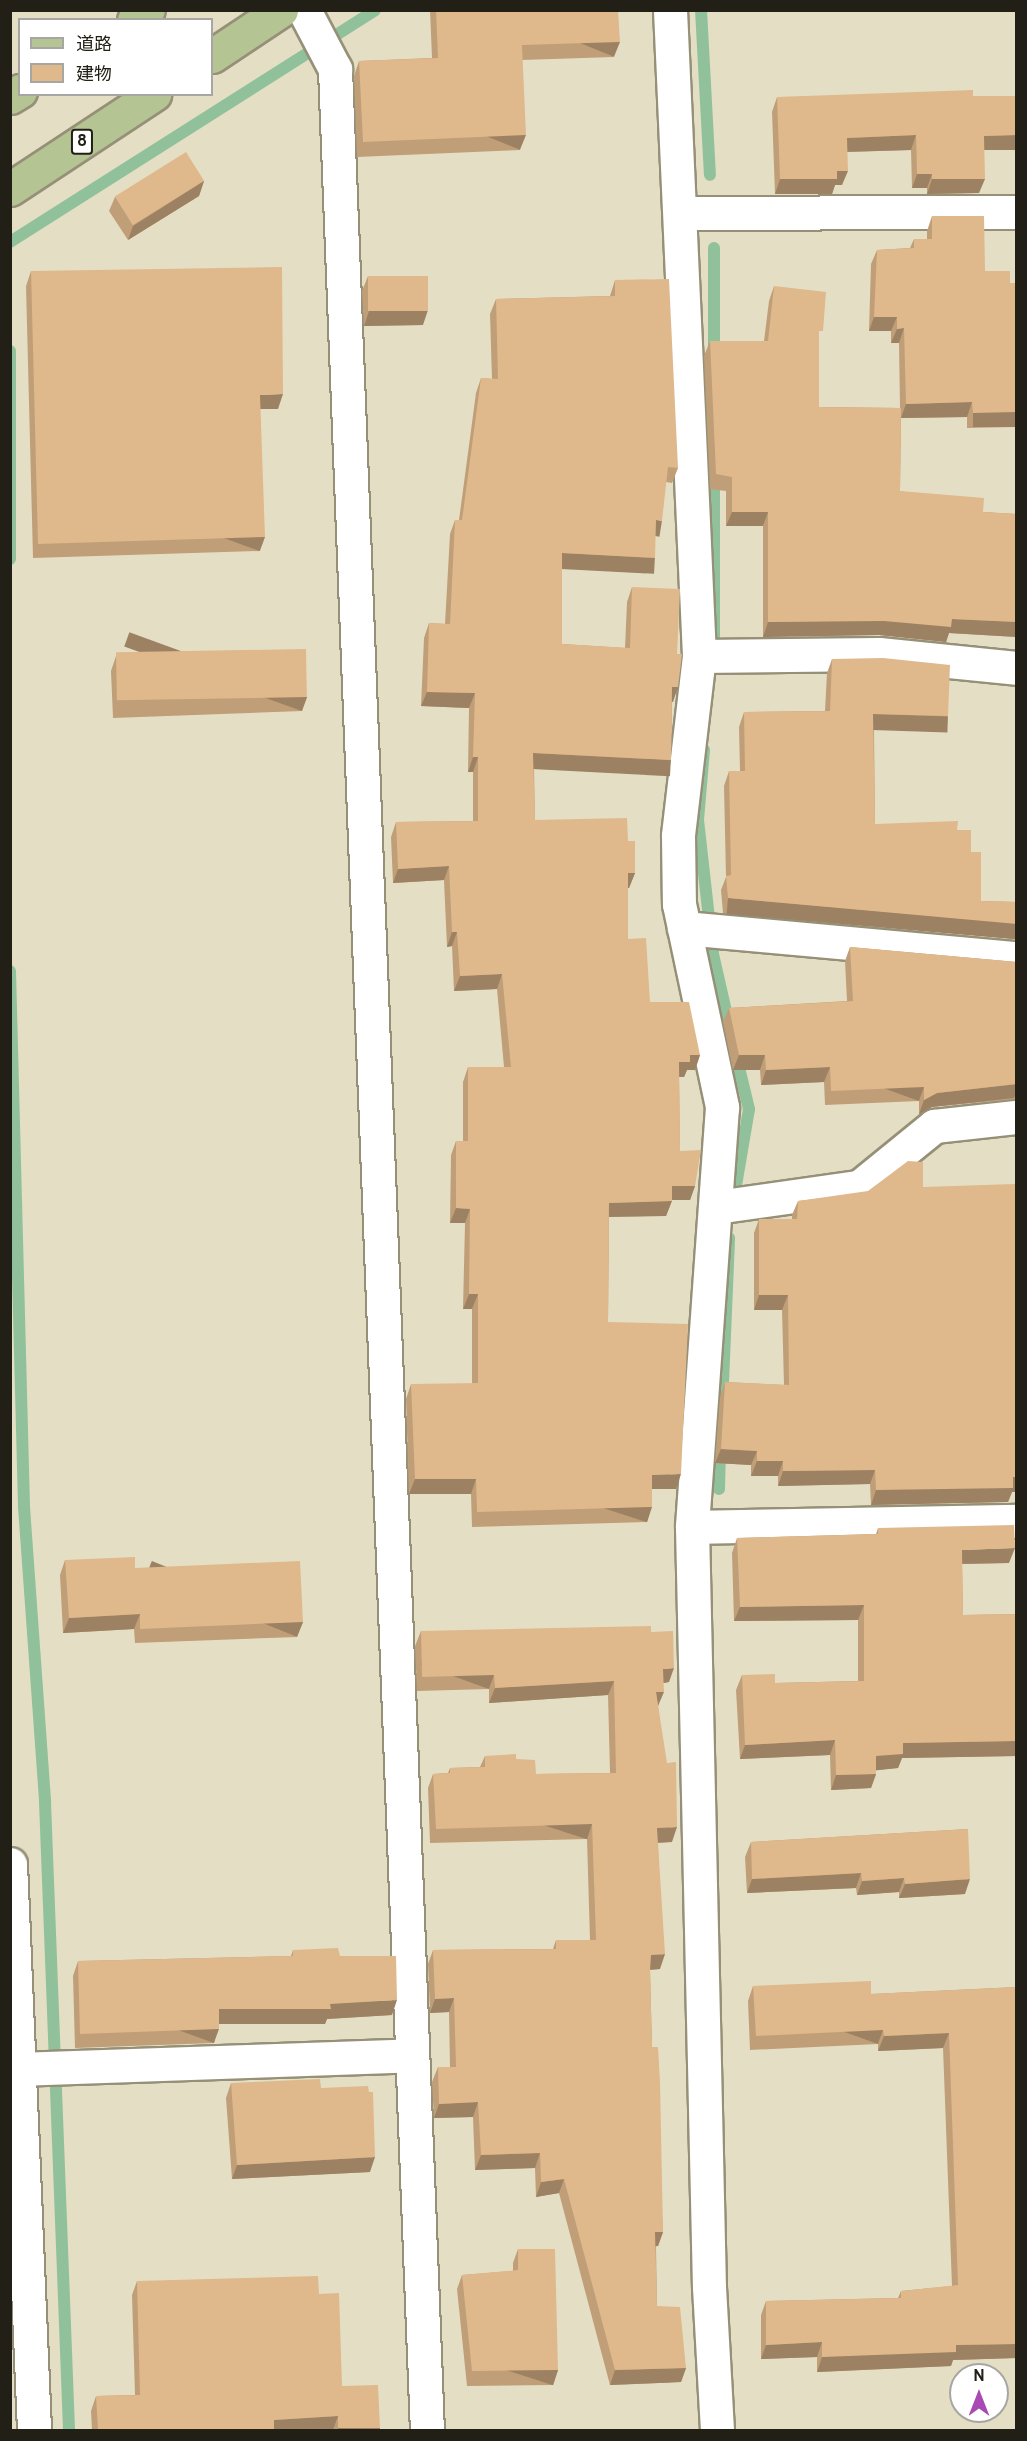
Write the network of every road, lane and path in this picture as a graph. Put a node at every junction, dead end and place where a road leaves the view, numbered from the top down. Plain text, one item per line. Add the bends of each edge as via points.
1 (670, 10) edge
2 (298, 13) edge
3 (213, 56) edge
4 (151, 96) edge
5 (10, 189) edge
6 (1017, 212) edge
7 (680, 213) junction
8 (699, 656) junction
9 (1017, 668) edge
10 (686, 929) junction
11 (1017, 958) edge
12 (1017, 1117) edge
13 (717, 1207) junction
14 (1017, 1521) edge
15 (692, 1527) junction
16 (10, 1864) edge
17 (412, 2055) junction
18 (23, 2069) junction
19 (33, 2430) edge
20 (427, 2430) edge
21 (717, 2430) edge

1 - 7 street
2 - 3 main road
2 - 17 street via 336,69
4 - 5 main road, 8
6 - 7 street
7 - 8 street
8 - 9 street via 879,654
8 - 10 street via 678,836 679,904
10 - 11 street
10 - 13 street via 723,1107
12 - 13 street via 934,1126 860,1187
13 - 15 street
14 - 15 street
15 - 21 street via 710,2287
16 - 18 street
17 - 18 street
17 - 20 street
18 - 19 street

